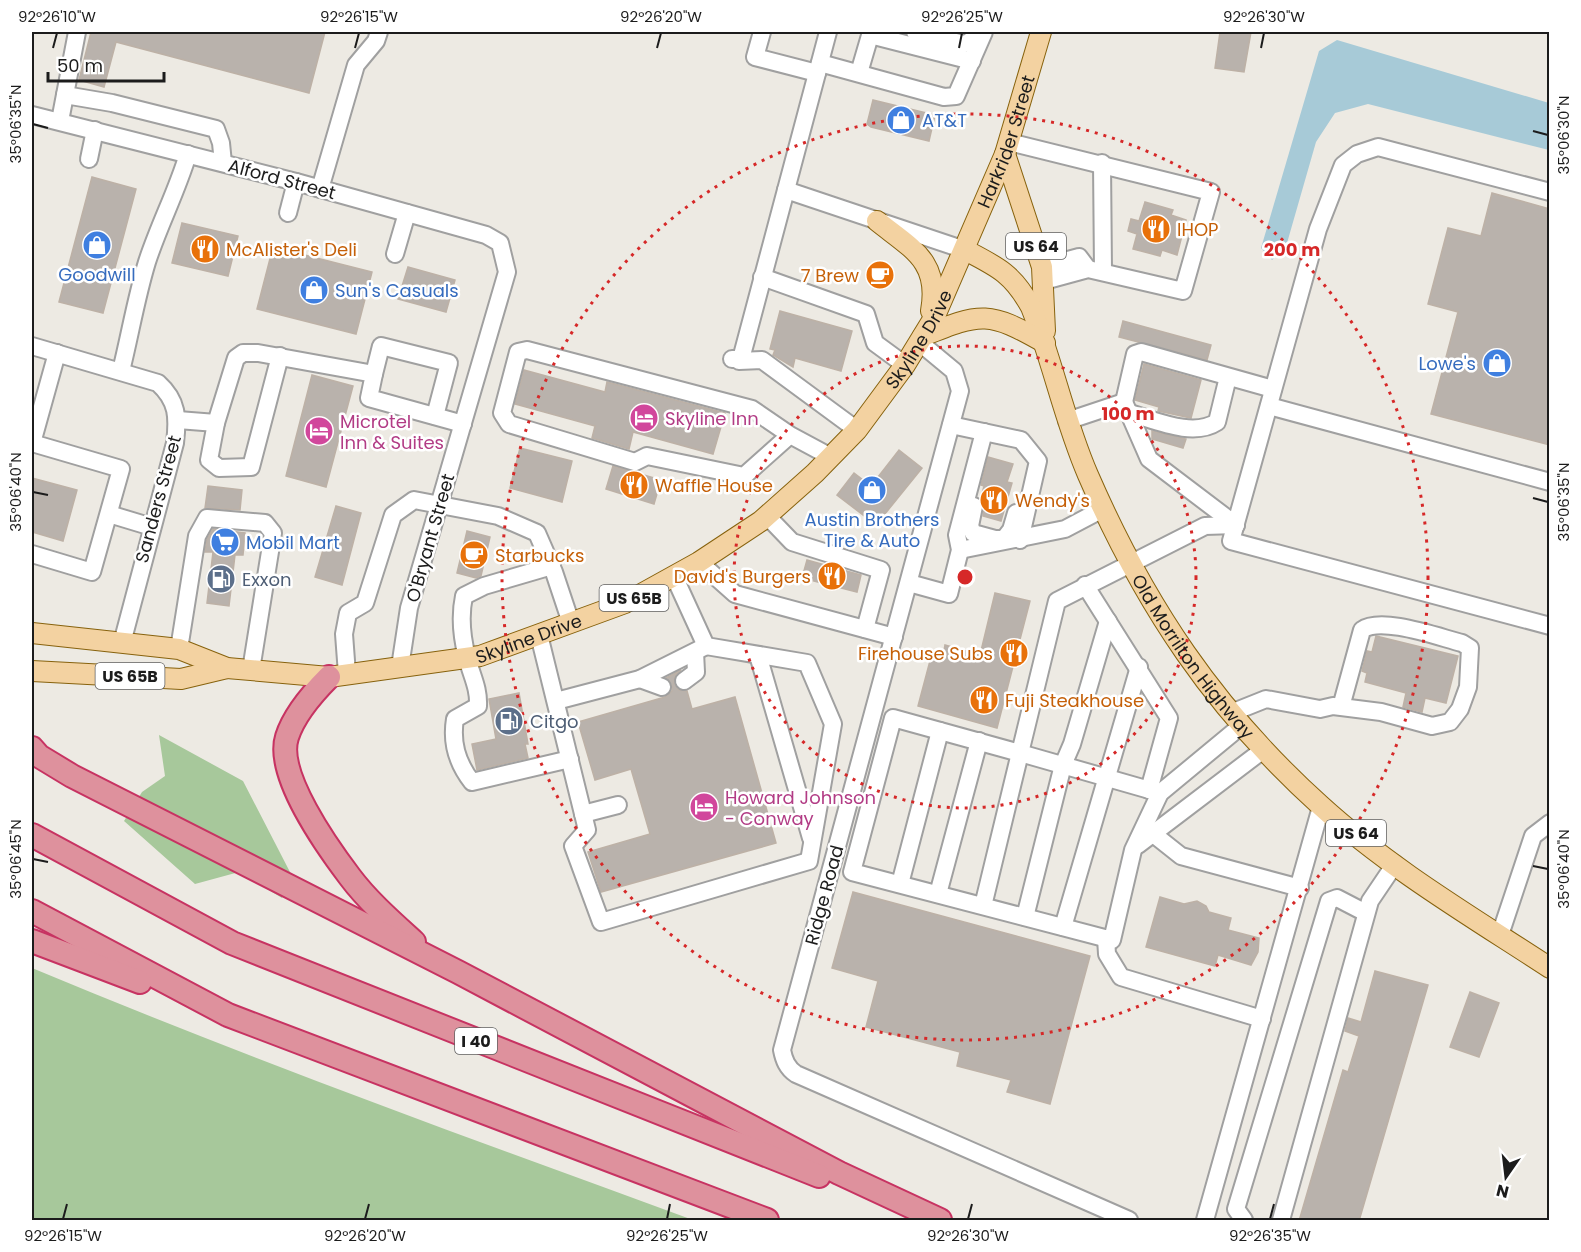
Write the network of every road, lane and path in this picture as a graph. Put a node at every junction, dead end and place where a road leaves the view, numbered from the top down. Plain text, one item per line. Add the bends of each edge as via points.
1 (77, 32) edge
2 (379, 32) edge
3 (762, 32) edge
4 (828, 32) edge
5 (915, 32) edge
6 (975, 32) edge
7 (984, 32) edge
8 (1041, 32) edge
9 (870, 33) edge
10 (972, 61) junction
11 (818, 68) junction
12 (859, 73) junction
13 (65, 95) junction
14 (32, 115) edge
15 (60, 121) junction
16 (95, 130) junction
17 (1007, 148) junction
18 (188, 154) junction
19 (88, 159) dead end
20 (223, 163) junction
21 (1102, 164) junction
22 (296, 182) junction
23 (320, 189) junction
24 (786, 190) junction
25 (1550, 192) edge
26 (288, 213) dead end
27 (406, 213) junction
28 (877, 221) junction
29 (965, 250) junction
30 (395, 254) dead end
31 (1096, 270) junction
32 (507, 272) joint
33 (1043, 274) junction
34 (762, 276) junction
35 (921, 339) junction
36 (1045, 343) junction
37 (32, 346) edge
38 (57, 353) junction
39 (280, 356) junction
40 (905, 365) junction
41 (121, 371) junction
42 (374, 374) junction
43 (1228, 377) junction
44 (1271, 397) junction
45 (1126, 407) junction
46 (435, 416) junction
47 (178, 420) junction
48 (1067, 421) junction
49 (216, 423) junction
50 (463, 424) junction
51 (951, 425) junction
52 (857, 430) junction
53 (984, 432) junction
54 (790, 435) junction
55 (32, 443) edge
56 (831, 457) junction
57 (1037, 466) junction
58 (1550, 482) edge
59 (971, 483) junction
60 (440, 504) junction
61 (1103, 509) junction
62 (109, 514) junction
63 (767, 516) junction
64 (1236, 525) junction
65 (152, 527) junction
66 (1020, 540) junction
67 (960, 550) junction
68 (32, 554) edge
69 (699, 562) junction
70 (1132, 564) junction
71 (552, 566) junction
72 (674, 576) junction
73 (909, 584) junction
74 (1085, 585) junction
75 (1108, 621) junction
76 (572, 623) junction
77 (1550, 626) edge
78 (865, 629) junction
79 (32, 633) edge
80 (539, 635) junction
81 (894, 637) junction
82 (122, 643) junction
83 (178, 649) junction
84 (701, 649) junction
85 (758, 655) junction
86 (467, 657) junction
87 (400, 667) junction
88 (1138, 667) junction
89 (228, 668) junction
90 (250, 670) junction
91 (32, 671) edge
92 (338, 676) junction
93 (640, 679) junction
94 (684, 681) dead end
95 (662, 687) dead end
96 (555, 701) junction
97 (1341, 707) junction
98 (1236, 719) junction
99 (940, 730) junction
100 (979, 741) junction
101 (32, 748) edge
102 (1263, 750) junction
103 (1020, 753) junction
104 (570, 759) junction
105 (1063, 765) junction
106 (1105, 777) junction
107 (1155, 792) junction
108 (618, 805) dead end
109 (1322, 807) junction
110 (583, 814) junction
111 (1550, 823) edge
112 (1152, 833) junction
113 (32, 835) edge
114 (812, 843) junction
115 (1133, 850) junction
116 (1395, 864) junction
117 (900, 884) junction
118 (1300, 888) junction
119 (938, 894) junction
120 (983, 906) junction
121 (32, 911) edge
122 (1366, 913) junction
123 (1025, 917) junction
124 (1064, 927) junction
125 (1500, 935) junction
126 (1106, 938) junction
127 (32, 941) edge
128 (435, 962) junction
129 (1550, 968) edge
130 (228, 1015) junction
131 (1262, 1019) junction
132 (767, 1221) edge
133 (932, 1221) edge
134 (940, 1221) edge
135 (1129, 1221) edge
136 (1205, 1221) edge
137 (1244, 1221) edge
138 (1281, 1221) edge

1 - 13 street
2 - 23 street via 356,65
3 - 11 street via 755,57
4 - 11 street
5 - 6 street via 964,44
7 - 10 street
8 - 17 main road, Harkrider Street
9 - 10 street
9 - 12 street
10 - 12 street via 956,96 944,97
11 - 12 street
11 - 24 street
13 - 15 street
13 - 20 street via 216,129
14 - 15 street, Alford Street
15 - 16 street, Alford Street
16 - 18 street, Alford Street
16 - 19 street
17 - 21 street
17 - 29 main road, Harkrider Street
17 - 33 main road, US 64
18 - 20 street, Alford Street
18 - 41 street via 146,264
20 - 22 street, Alford Street
21 - 31 street
21 - 31 street via 1211,192 1183,291
22 - 23 street, Alford Street
22 - 26 street
23 - 27 street, Alford Street
24 - 28 street
24 - 34 street
25 - 44 street via 1378,147 1357,154 1342,165 1318,229
27 - 30 street
27 - 32 street, Alford Street via 500,243
28 - 29 street
28 - 35 main road via 920,255 932,273 933,300
29 - 35 main road, Skyline Drive / US 65B
29 - 36 main road, Old Morrilton Highway / US 64 via 1004,270 1018,284
31 - 33 street
32 - 50 street, O'Bryant Street
33 - 36 main road, US 64
34 - 40 street via 866,314 875,343
34 - 52 street via 735,360 762,360
35 - 36 main road via 962,320 981,317 1000,319
35 - 40 main road, Skyline Drive / US 65B
35 - 51 street, Ridge Road via 954,371 960,391
36 - 48 main road, Old Morrilton Highway / US 64
37 - 38 street, Sanders Street
38 - 41 street, Sanders Street
38 - 55 street
39 - 42 street
39 - 49 street via 243,353 236,358
39 - 49 street via 251,467 219,468 210,460
40 - 52 main road, Skyline Drive / US 65B
41 - 47 street, Sanders Street via 158,383 169,393
42 - 46 street via 369,398
42 - 46 street via 381,346 448,363
43 - 44 street
43 - 45 street via 1217,422 1207,429 1195,429
43 - 45 street via 1141,352 1135,354
44 - 58 street
44 - 64 street
45 - 48 street
45 - 64 street via 1149,459
46 - 50 street
47 - 49 street
47 - 65 street, Sanders Street via 170,466
48 - 61 main road, Old Morrilton Highway / US 64
50 - 60 street, O'Bryant Street
51 - 53 street
51 - 73 street, Ridge Road
52 - 56 main road, Skyline Drive / US 65B
53 - 57 street via 1021,440 1038,461
53 - 59 street
54 - 54 street via 752,409 527,350 518,352 502,413 509,424 635,462 647,456 744,476
54 - 56 street
55 - 62 street via 122,469
56 - 63 main road, Skyline Drive / US 65B
57 - 59 street via 1027,470 1011,530 1004,538 973,533 970,526 976,494
57 - 66 street
59 - 67 street via 957,535
60 - 71 street via 498,516 537,533
60 - 87 street, O'Bryant Street via 410,608
60 - 92 street via 414,500 393,515 365,603 348,614
61 - 66 street via 1065,529
61 - 70 main road, Old Morrilton Highway / US 64
62 - 65 street
62 - 68 street via 92,572
63 - 69 main road, Skyline Drive / US 65B
63 - 78 street via 792,542 881,570
64 - 70 street via 1204,526
64 - 77 street via 1231,541
65 - 82 street, Sanders Street
66 - 67 street
67 - 73 street via 948,594
69 - 72 main road, Skyline Drive / US 65B
69 - 78 street via 735,594
70 - 74 street
70 - 98 main road, Old Morrilton Highway / US 64 via 1178,646
71 - 76 street
71 - 86 street via 484,586 464,596 461,609
72 - 76 main road, Skyline Drive / US 65B via 625,603
72 - 84 street
73 - 81 street, Ridge Road
74 - 75 street
74 - 103 street via 1057,601
75 - 88 street
75 - 105 street
76 - 80 main road, Skyline Drive / US 65B
78 - 81 street
79 - 82 main road, US 65B
80 - 86 main road, Skyline Drive / US 65B
80 - 96 street
81 - 135 street, Ridge Road via 783,1057 796,1074
82 - 83 main road, US 65B
83 - 89 main road, US 65B
83 - 90 street via 197,536 207,518 265,523 273,533
84 - 85 street
84 - 93 street
84 - 94 street via 696,672
85 - 114 street
85 - 114 street via 807,663 833,724
86 - 87 main road, Skyline Drive / US 65B
86 - 104 street via 479,690 478,706 455,719 453,731 458,765 472,782
87 - 92 main road, Skyline Drive / US 65B
88 - 106 street
88 - 107 street via 1169,718
89 - 90 main road, US 65B
89 - 91 main road, US 65B via 181,679
90 - 92 main road, Skyline Drive / US 65B
92 - 128 highway via 302,710 287,738 287,765 297,794 350,878
93 - 95 street
93 - 96 street
96 - 104 street
97 - 97 street via 1382,712 1432,726 1450,722 1468,687 1470,648 1383,624 1369,625 1362,630
97 - 98 street via 1320,709 1266,699
98 - 102 main road, Old Morrilton Highway / US 64
98 - 107 street
99 - 100 street
99 - 117 street
99 - 117 street via 893,718 852,872
100 - 103 street
100 - 119 street
101 - 128 highway via 72,776
102 - 109 main road, Old Morrilton Highway / US 64
102 - 112 street
103 - 105 street
103 - 120 street
104 - 110 street
105 - 106 street
105 - 123 street
106 - 107 street
106 - 124 street
107 - 115 street
108 - 110 street
109 - 116 main road, Old Morrilton Highway / US 64
109 - 118 street
110 - 114 street via 587,830 573,846 601,922 809,861
111 - 125 street via 1533,836
112 - 115 street
112 - 118 street via 1181,856
113 - 133 highway, I 40 via 232,943
115 - 126 street via 1112,940
116 - 122 street
116 - 125 main road, Old Morrilton Highway / US 64
117 - 119 street
118 - 131 street
119 - 120 street
120 - 123 street
121 - 130 highway
122 - 137 street via 1337,898 1329,901 1236,1209
122 - 138 street
123 - 124 street
124 - 126 street
125 - 129 main road, Old Morrilton Highway / US 64
126 - 131 street via 1107,954 1121,977
127 - 130 highway
128 - 134 highway via 839,1173
130 - 132 highway
131 - 136 street

